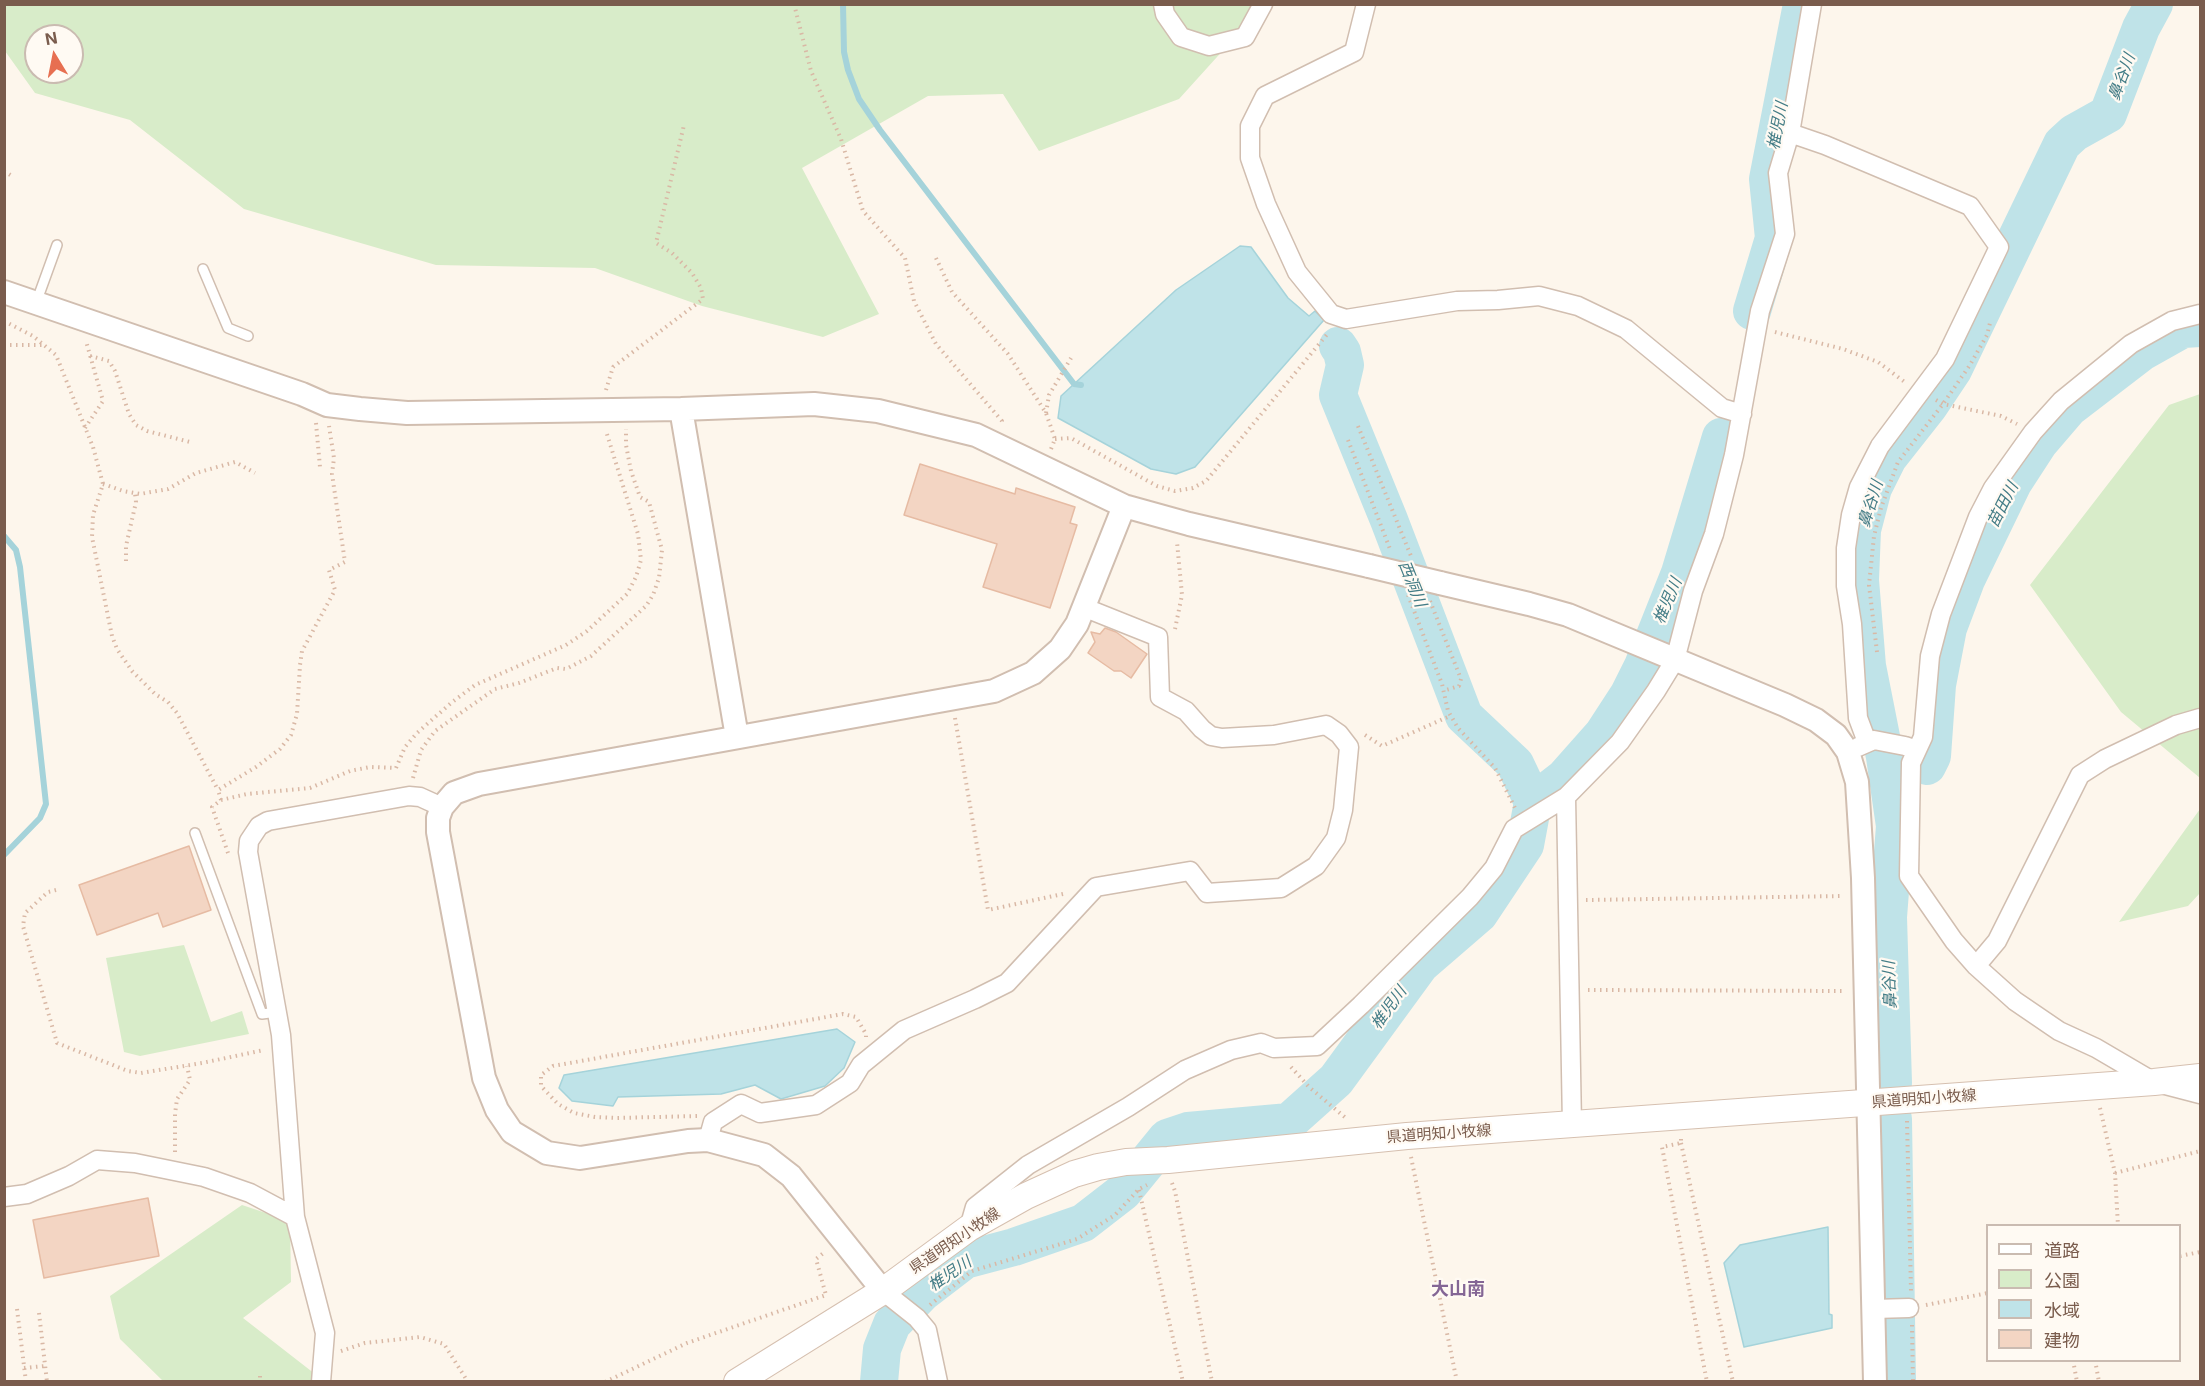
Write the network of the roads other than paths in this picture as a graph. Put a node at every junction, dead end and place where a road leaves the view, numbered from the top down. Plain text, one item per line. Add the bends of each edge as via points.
1 (1163, 4) edge
2 (1263, 4) edge
3 (1366, 4) edge
4 (1812, 4) edge
5 (1790, 132) junction
6 (57, 244) dead end
7 (203, 269) dead end
8 (4, 292) edge
9 (36, 303) junction
10 (2200, 314) edge
11 (248, 336) dead end
12 (681, 409) junction
13 (1742, 414) junction
14 (1124, 506) junction
15 (1083, 607) junction
16 (1669, 658) junction
17 (2200, 718) edge
18 (737, 737) junction
19 (1863, 745) junction
20 (1917, 750) junction
21 (1566, 797) junction
22 (442, 807) junction
23 (195, 833) dead end
24 (1976, 966) junction
25 (277, 1012) junction
26 (2200, 1077) edge
27 (2154, 1082) junction
28 (2200, 1094) edge
29 (1869, 1103) junction
30 (1572, 1125) junction
31 (708, 1140) junction
32 (4, 1197) edge
33 (295, 1217) junction
34 (969, 1228) junction
35 (887, 1295) junction
36 (1910, 1308) road end
37 (1878, 1309) junction
38 (321, 1382) edge
39 (737, 1382) edge
40 (938, 1382) edge
41 (1875, 1382) edge

1 - 2 street via 1165,14 1181,37 1209,46 1245,37
3 - 13 street via 1354,52 1265,96 1251,126 1250,158 1266,204 1297,272 1331,314 1346,319 1457,301 1539,296 1578,306 1626,329 1722,408
4 - 5 street
5 - 13 street via 1778,173 1785,234 1760,311
5 - 19 street via 1970,206 1999,247 1946,359 1880,446 1859,487 1851,515 1846,586
6 - 9 lane
7 - 11 lane via 228,328
8 - 9 street
9 - 12 street via 327,405 407,413
10 - 20 street via 2172,321 2131,344 2061,401 1993,488 1977,517 1941,614 1930,656 1923,737
12 - 14 street via 814,404 878,411 976,435
12 - 18 street
13 - 16 street via 1714,534
14 - 15 street
14 - 16 street, bridge via 1529,603 1568,615
15 - 18 street via 1060,649 1033,673 994,691
15 - 31 street via 1158,637 1160,697 1186,711 1211,736 1274,735 1326,725 1339,734 1348,747 1343,810 1336,838 1316,866 1281,888 1207,893 1190,871 1096,887 1007,983 904,1030 861,1065 850,1083 816,1105 760,1113 741,1104 713,1122
16 - 19 street via 1785,705 1836,735
16 - 21 street via 1656,691 1620,742
17 - 24 street via 2176,725 2080,775 1997,941
18 - 22 street via 479,784 454,793
19 - 20 street via 1895,744
19 - 29 street via 1857,782
20 - 24 street via 1911,763 1909,876
21 - 30 street
21 - 34 street via 1514,829 1494,868 1470,897 1317,1046 1274,1048 1261,1044 1231,1050 1185,1070 1028,1165 975,1207
22 - 25 street via 409,796 268,821 253,832 248,852
22 - 31 street via 438,832 484,1078 497,1110 512,1132 547,1153 580,1158
23 - 25 lane via 262,1014
24 - 27 street via 2015,1001 2059,1030
25 - 33 street
26 - 27 main road, 県道明知小牧線
27 - 28 street
27 - 29 main road, 県道明知小牧線
29 - 30 main road, 県道明知小牧線
29 - 37 street
30 - 34 main road, 県道明知小牧線 via 1407,1136 1165,1173 1126,1162 1074,1174
31 - 35 street via 764,1155 791,1176
32 - 33 street via 27,1194 97,1160 135,1162 250,1193
33 - 38 street via 325,1334
34 - 35 main road, 県道明知小牧線
35 - 39 main road, 県道明知小牧線
35 - 40 street via 927,1330
36 - 37 street
37 - 41 street

